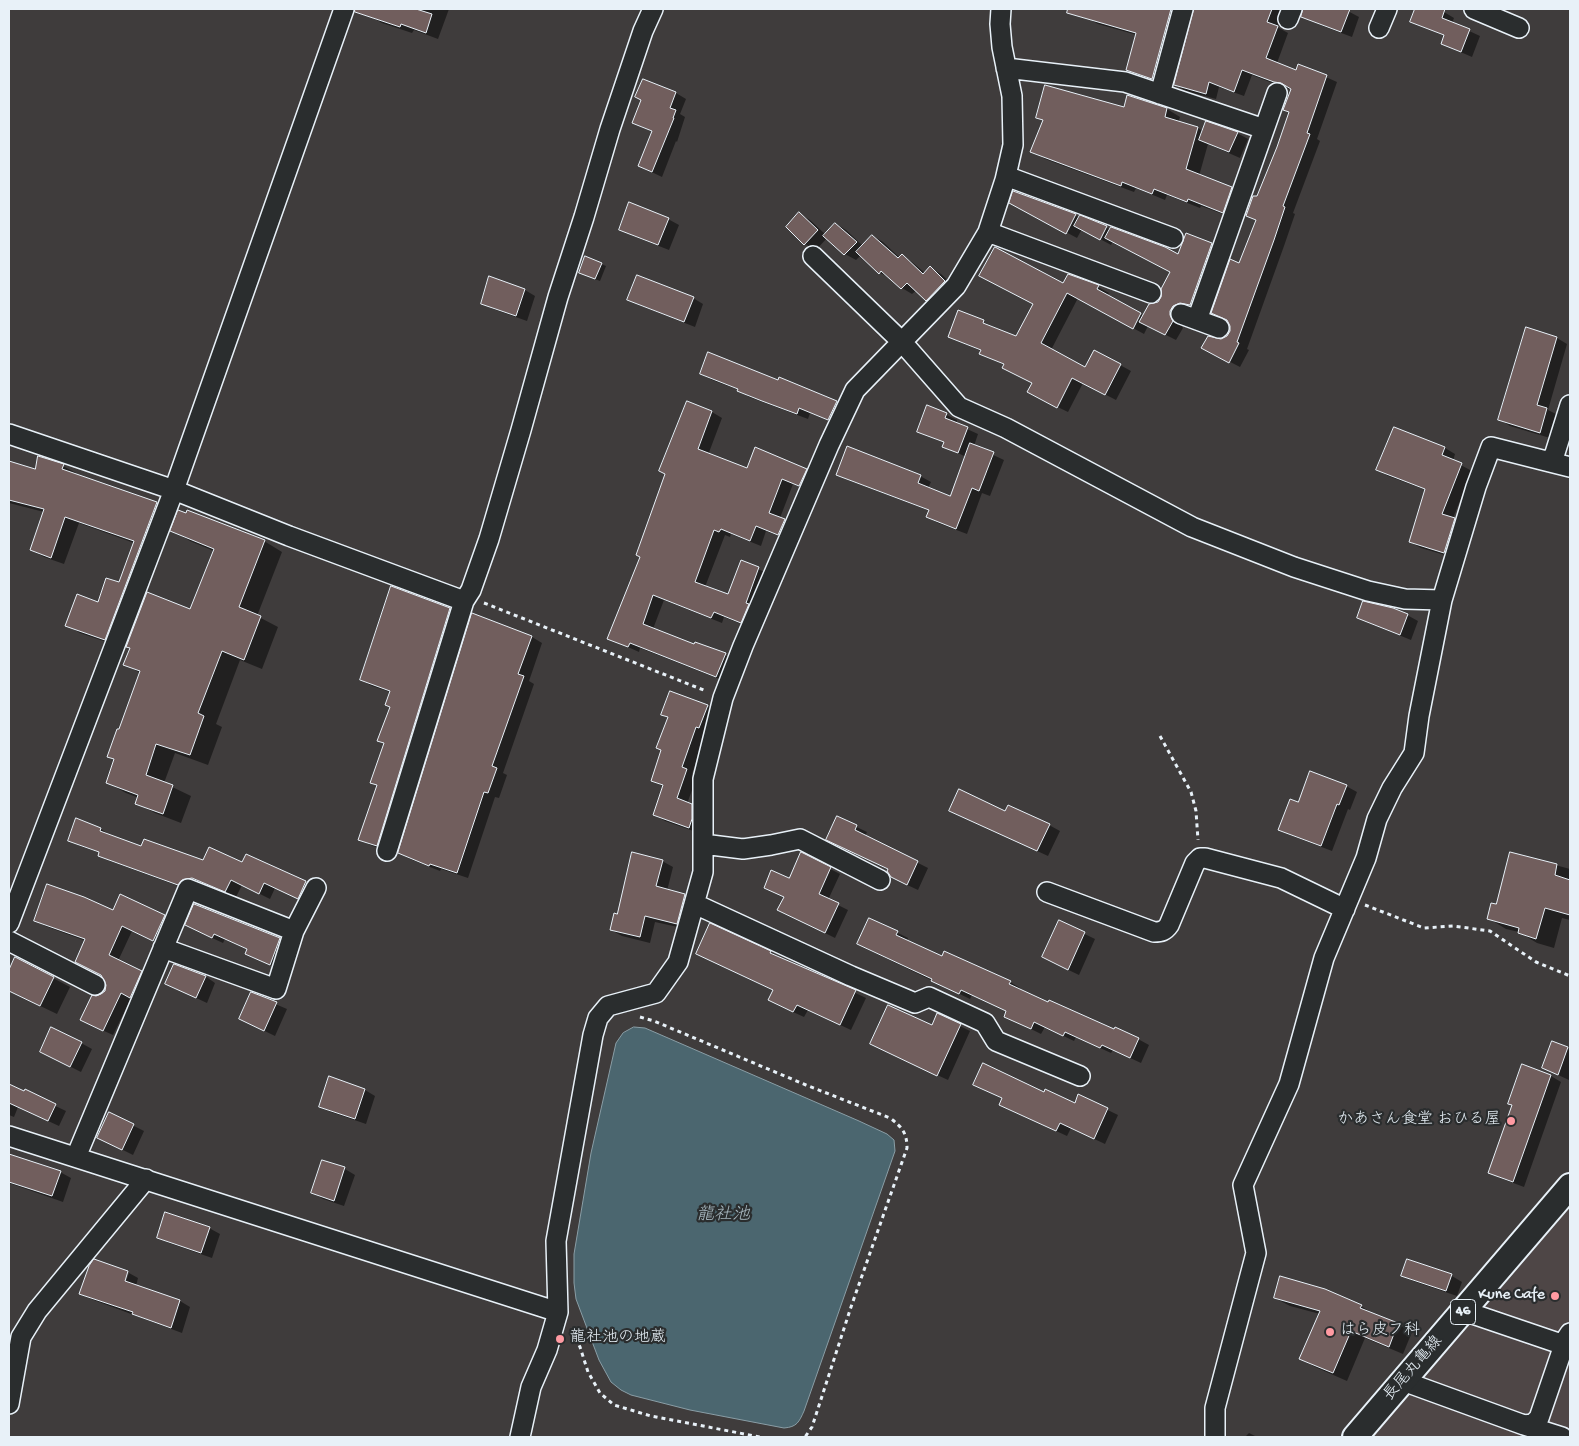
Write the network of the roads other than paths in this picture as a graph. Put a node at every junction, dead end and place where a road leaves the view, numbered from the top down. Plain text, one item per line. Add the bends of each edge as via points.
1 (344, 9) edge
2 (653, 9) edge
3 (1001, 9) edge
4 (1183, 9) edge
5 (1387, 9) edge
6 (1474, 9) edge
7 (1379, 28) dead end
8 (1519, 28) dead end
9 (1006, 68) junction
10 (1277, 93) dead end
11 (1160, 94) junction
12 (1264, 129) junction
13 (1006, 176) junction
14 (988, 232) junction
15 (1173, 238) dead end
16 (813, 256) dead end
17 (1151, 293) dead end
18 (1219, 328) dead end
19 (902, 342) junction
20 (1570, 405) edge
21 (9, 434) edge
22 (1550, 462) junction
23 (1570, 467) edge
24 (174, 490) junction
25 (464, 600) junction
26 (1442, 600) junction
27 (703, 844) junction
28 (388, 851) dead end
29 (880, 880) dead end
30 (316, 888) dead end
31 (1047, 892) dead end
32 (695, 904) junction
33 (1347, 904) junction
34 (9, 923) edge
35 (294, 931) junction
36 (9, 941) edge
37 (163, 948) junction
38 (95, 985) dead end
39 (1080, 1076) dead end
40 (9, 1136) edge
41 (76, 1157) junction
42 (146, 1179) junction
43 (1570, 1186) edge
44 (1464, 1310) junction
45 (558, 1312) junction
46 (1567, 1339) edge
47 (1403, 1381) junction
48 (9, 1404) edge
49 (1524, 1425) junction
50 (520, 1437) edge
51 (1215, 1437) edge
52 (1355, 1437) edge
53 (1562, 1437) edge

1 - 24 street
2 - 25 street via 642,31 610,128 489,539 471,590
3 - 9 street
4 - 11 street
5 - 7 street
6 - 8 street
9 - 11 street via 1125,82
9 - 13 street via 1012,96 1012,145
10 - 12 street
11 - 12 street
12 - 18 street via 1189,317
13 - 14 street
13 - 15 street
14 - 17 street
14 - 19 street via 956,286
16 - 19 street
19 - 26 street via 959,407 1006,428 1192,527 1294,567 1368,591 1405,599
19 - 27 street via 855,390 723,698 703,779
20 - 22 street
21 - 24 street
22 - 23 street
22 - 26 street via 1491,447
24 - 25 street
24 - 34 street
25 - 28 street
26 - 33 street via 1414,754 1377,819 1366,858
27 - 29 street via 743,849 800,839
27 - 32 street via 703,872
30 - 35 street
31 - 33 street via 1159,932 1169,925 1195,863 1205,858 1281,878
32 - 39 street via 915,1003 930,997 985,1023 996,1041
32 - 45 street via 678,962 656,993 608,1006 598,1018 556,1241
33 - 51 street via 1324,958 1289,1084 1243,1185 1256,1253 1215,1408
35 - 37 street via 188,889
35 - 37 street via 276,989
36 - 38 street
37 - 41 street
40 - 41 street
41 - 42 street
42 - 45 street
42 - 48 street via 37,1311 21,1337
43 - 44 main road, 長尾丸亀線 / 46
44 - 46 street
44 - 47 main road, 長尾丸亀線 / 46
45 - 50 street via 531,1387
46 - 49 street via 1539,1418 1533,1424
47 - 49 street
47 - 52 main road, 長尾丸亀線 / 46
49 - 53 street

